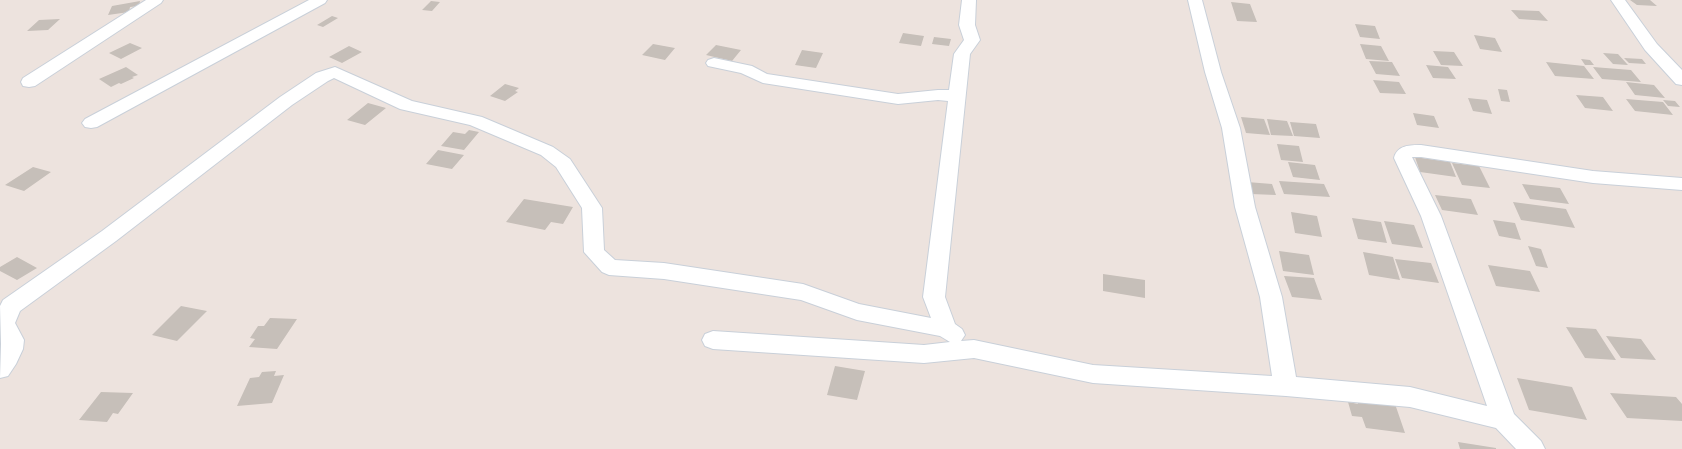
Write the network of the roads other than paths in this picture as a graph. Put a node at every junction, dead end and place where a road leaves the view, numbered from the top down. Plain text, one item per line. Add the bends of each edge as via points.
1 (156, 0) edge
2 (320, 0) edge
3 (970, 0) edge
4 (1195, 0) edge
5 (1618, 0) edge
6 (714, 63) dead end
7 (1682, 80) edge
8 (29, 82) dead end
9 (958, 96) junction
10 (91, 123) dead end
11 (1682, 184) edge
12 (946, 329) junction
13 (713, 340) dead end
14 (974, 349) junction
15 (0, 369) edge
16 (1286, 386) junction
17 (1504, 420) junction
18 (1532, 449) edge

1 - 8 street
2 - 10 street
3 - 9 street via 967,25 972,40 962,54
4 - 16 street via 1213,72 1231,128 1245,207 1271,297
5 - 7 street via 1651,47
6 - 9 street via 746,69 764,78 898,99
9 - 12 street via 934,297
11 - 17 street via 1593,177 1421,151 1404,154 1403,158 1431,216
12 - 14 street
12 - 15 street via 857,312 803,292 664,270 609,267 594,252 592,208 563,164 547,151 476,121 406,105 335,72 322,77 286,101 109,236 11,306 2,324 12,335 12,346 8,358
13 - 14 street via 924,354
14 - 16 street via 1093,374
16 - 17 street via 1410,397
17 - 18 street

